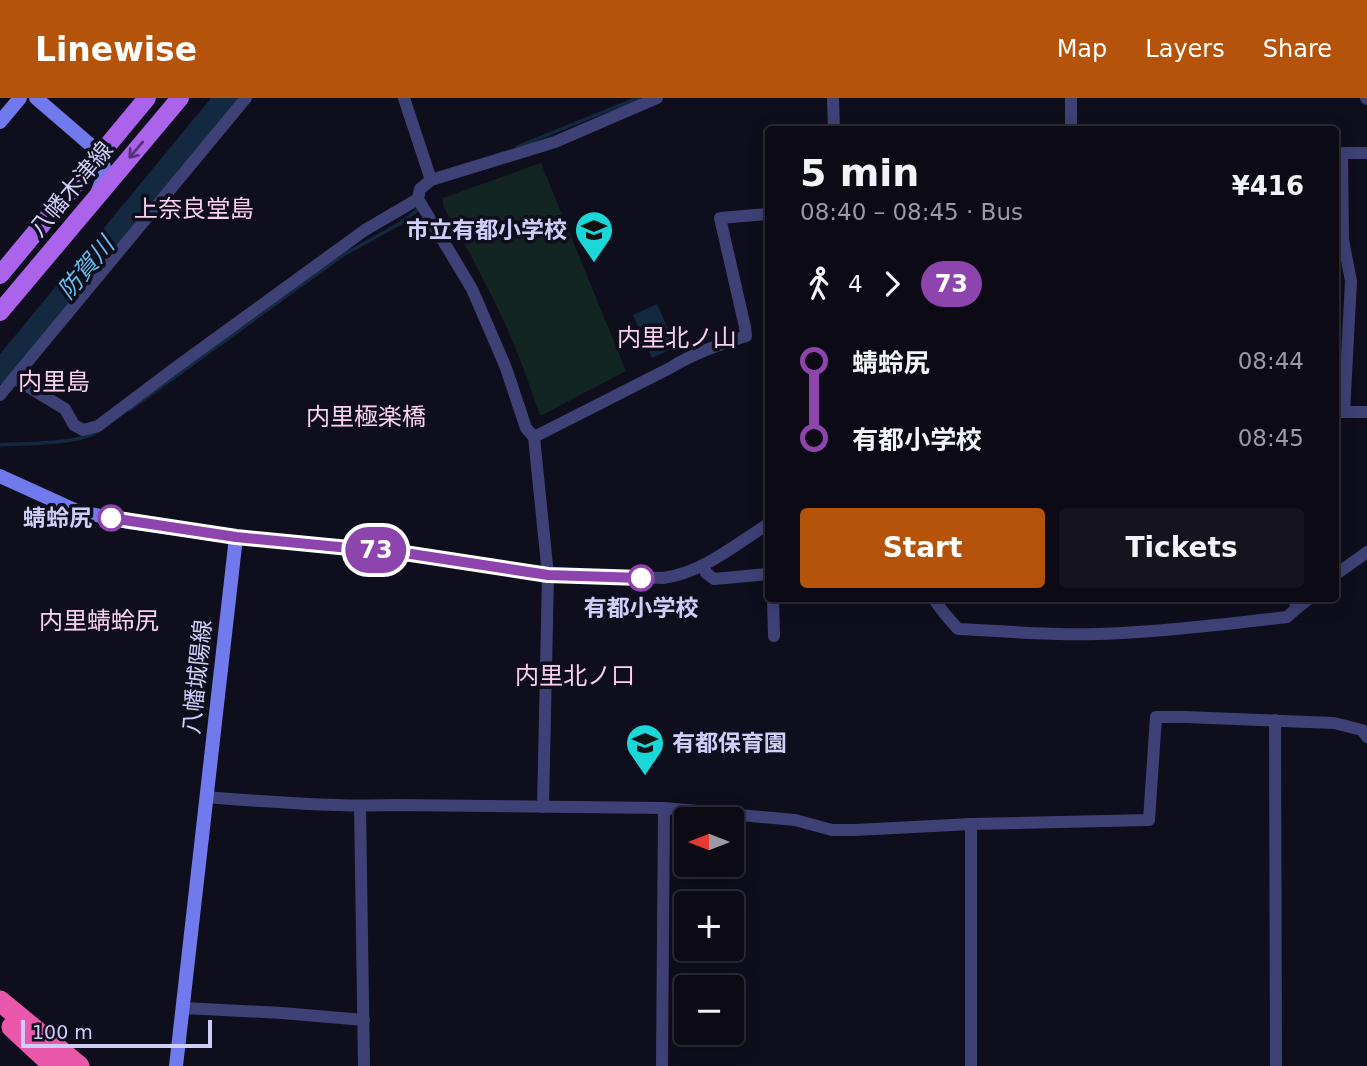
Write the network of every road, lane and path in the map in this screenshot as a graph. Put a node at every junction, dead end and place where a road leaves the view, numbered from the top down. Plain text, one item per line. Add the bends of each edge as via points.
1 (20, 98) edge
2 (36, 98) edge
3 (147, 98) edge
4 (180, 98) edge
5 (246, 98) edge
6 (404, 98) edge
7 (657, 98) edge
8 (834, 98) edge
9 (1071, 98) edge
10 (0, 122) edge
11 (834, 126) edge
12 (1071, 126) edge
13 (101, 153) junction
14 (1339, 153) edge
15 (1367, 153) edge
16 (431, 180) junction
17 (96, 198) junction
18 (418, 199) junction
19 (765, 214) edge
20 (0, 275) edge
21 (0, 312) edge
22 (14, 378) junction
23 (0, 395) edge
24 (1340, 412) edge
25 (1367, 412) edge
26 (534, 437) junction
27 (0, 476) edge
28 (765, 526) edge
29 (236, 537) junction
30 (1367, 552) edge
31 (704, 565) junction
32 (1339, 572) edge
33 (765, 574) edge
34 (548, 575) junction
35 (773, 602) edge
36 (936, 602) edge
37 (1296, 603) edge
38 (774, 636) dead end
39 (1275, 720) junction
40 (1367, 737) edge
41 (206, 797) junction
42 (360, 806) junction
43 (543, 807) junction
44 (664, 808) junction
45 (971, 824) junction
46 (0, 1000) edge
47 (184, 1008) junction
48 (0, 1017) edge
49 (364, 1020) junction
50 (54, 1066) edge
51 (79, 1066) edge
52 (176, 1066) edge
53 (365, 1066) edge
54 (662, 1066) edge
55 (971, 1066) edge
56 (1276, 1066) edge

1 - 10 main road
2 - 13 main road
3 - 13 main road, 八幡木津線
4 -> 17 main road, 八幡木津線
5 - 22 street
6 - 16 street
7 - 16 street via 555,142
8 - 11 street
9 - 12 street
13 - 17 main road via 105,173
13 - 20 main road, 八幡木津線
14 - 15 street
14 - 24 street via 1343,240 1351,281
16 - 18 street
17 - 21 main road, 八幡木津線
18 - 22 street via 365,230 98,426 83,430 74,425 65,409
18 - 26 street via 472,289 526,428
19 - 26 street via 720,218 746,337 685,359
22 - 23 street
24 - 25 street
26 - 34 street
27 - 29 main road via 77,511
28 - 31 street
29 - 34 street via 411,554
29 - 41 main road, 八幡城陽線
30 - 32 street
31 - 33 street via 714,579
31 - 34 street via 663,578
34 - 43 street
35 - 38 street
36 - 37 street via 958,629 1051,634 1193,628 1287,617
39 - 40 street via 1334,723 1362,730
39 - 45 street via 1156,718 1149,820
39 - 56 street
41 - 42 street
41 - 47 main road, 八幡城陽線
42 - 43 street
42 - 49 street
43 - 44 street
44 - 45 street via 795,820 832,830
44 - 54 street
45 - 55 street
46 - 51 highway
47 - 49 street
47 - 52 main road, 八幡城陽線
48 - 50 highway
49 - 53 street

